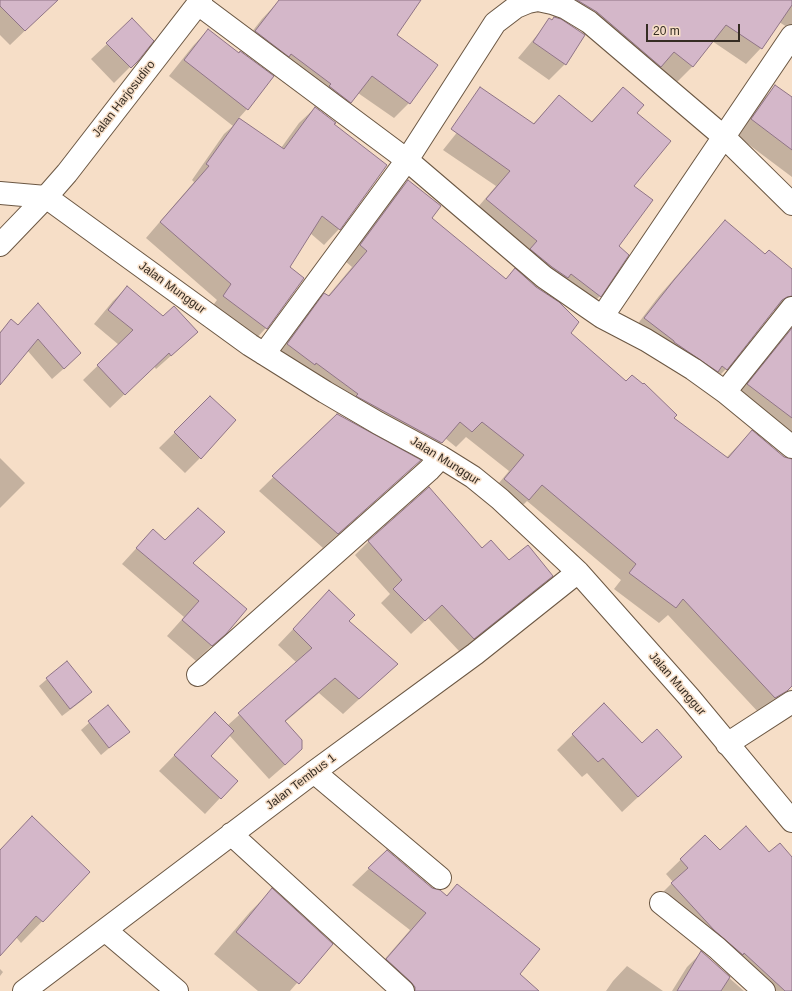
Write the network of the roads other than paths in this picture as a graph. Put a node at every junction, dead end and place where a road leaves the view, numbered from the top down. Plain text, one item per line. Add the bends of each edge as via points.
1 (539, 0) edge
2 (199, 2) edge
3 (792, 36) edge
4 (724, 137) junction
5 (407, 160) junction
6 (0, 193) edge
7 (46, 197) junction
8 (792, 204) edge
9 (0, 245) edge
10 (792, 308) edge
11 (602, 316) junction
12 (264, 354) junction
13 (724, 392) junction
14 (792, 447) edge
15 (441, 457) junction
16 (578, 572) junction
17 (198, 675) dead end
18 (792, 702) edge
19 (727, 744) junction
20 (314, 772) junction
21 (792, 821) edge
22 (231, 834) junction
23 (440, 878) dead end
24 (661, 903) dead end
25 (105, 930) junction
26 (24, 991) edge
27 (177, 991) edge
28 (403, 991) edge
29 (764, 991) edge

1 - 4 street via 566,8 589,22
1 - 5 street via 516,7 495,23
2 - 5 street
2 - 7 street, Jalan Harjosudiro
3 - 4 street
4 - 8 street
4 - 11 street
5 - 11 street via 544,277
5 - 12 street
6 - 7 street
7 - 9 street, Jalan Harjosudiro
7 - 12 street, Jalan Munggur
10 - 13 street
11 - 13 street via 693,369
12 - 15 street, Jalan Munggur via 378,423
13 - 14 street
15 - 16 street, Jalan Munggur via 473,477 500,499
15 - 17 street
16 - 19 street, Jalan Munggur via 689,697
16 - 20 street, Jalan Tembus 1 via 475,654
18 - 19 street
19 - 21 street, Jalan Munggur
20 - 22 street, Jalan Tembus 1
20 - 23 street
22 - 25 street, Jalan Tembus 1
22 - 28 street
24 - 29 street via 717,948
25 - 26 street, Jalan Tembus 1
25 - 27 street

